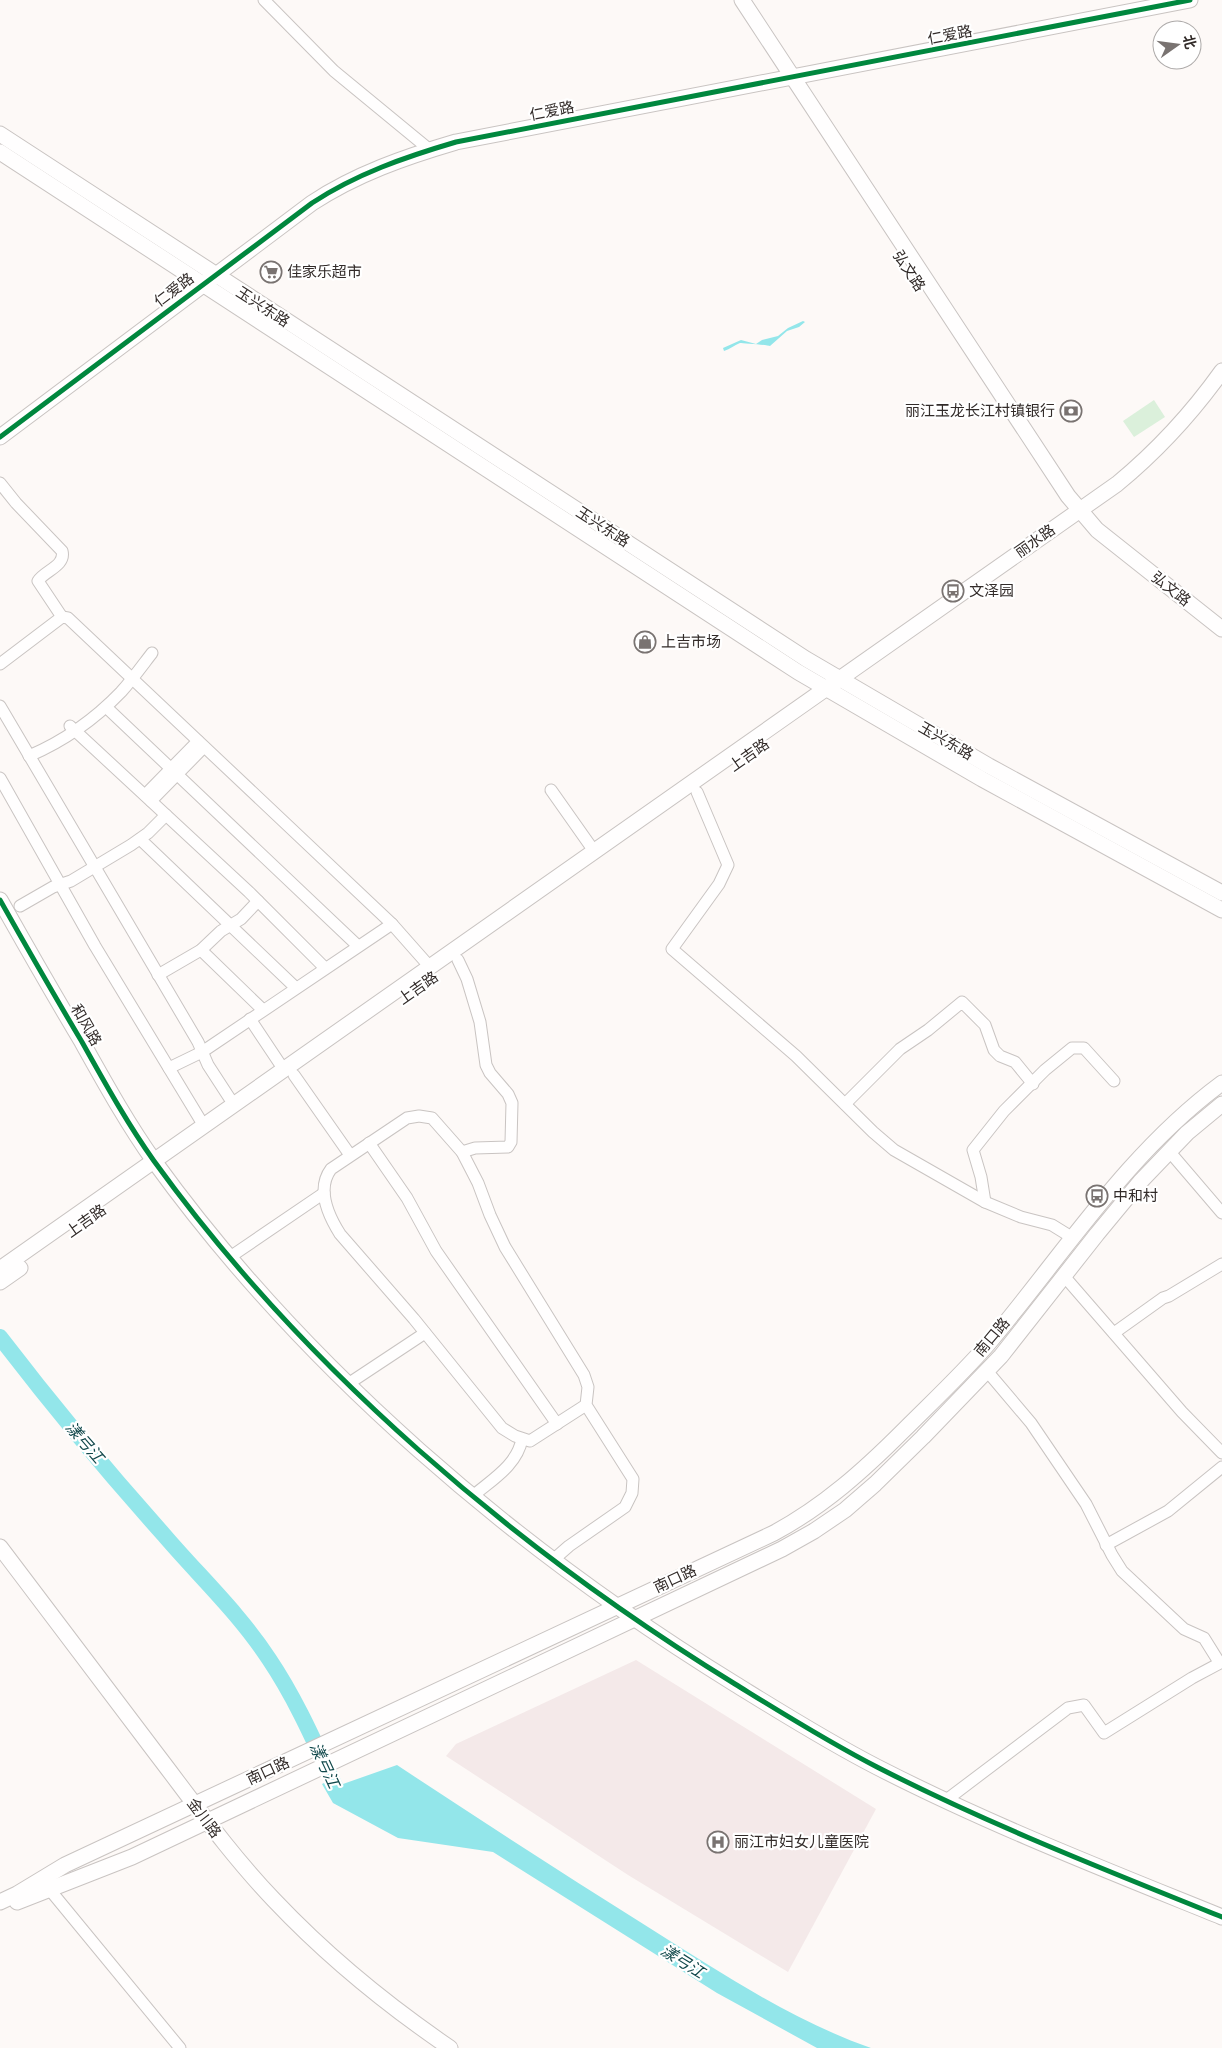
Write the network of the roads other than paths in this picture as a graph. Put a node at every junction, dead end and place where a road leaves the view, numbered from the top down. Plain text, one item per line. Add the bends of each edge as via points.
1 (264, 0) edge
2 (732, 0) edge
3 (742, 0) edge
4 (1190, 0) edge
5 (789, 79) junction
6 (0, 134) edge
7 (430, 150) junction
8 (0, 152) edge
9 (215, 275) junction
10 (203, 285) junction
11 (1222, 371) edge
12 (1222, 386) edge
13 (0, 437) edge
14 (0, 482) edge
15 (1079, 516) junction
16 (62, 617) junction
17 (1222, 628) edge
18 (152, 653) dead end
19 (0, 664) edge
20 (132, 678) junction
21 (837, 686) junction
22 (0, 706) edge
23 (106, 706) junction
24 (73, 728) junction
25 (201, 744) junction
26 (30, 756) junction
27 (174, 772) junction
28 (0, 778) edge
29 (551, 790) dead end
30 (696, 792) junction
31 (148, 798) junction
32 (166, 815) junction
33 (140, 839) junction
34 (594, 852) junction
35 (95, 867) junction
36 (60, 884) junction
37 (1222, 893) edge
38 (0, 900) edge
39 (258, 901) junction
40 (20, 906) dead end
41 (1222, 910) edge
42 (0, 919) edge
43 (392, 924) junction
44 (230, 925) junction
45 (358, 946) junction
46 (201, 950) junction
47 (458, 960) junction
48 (430, 967) junction
49 (325, 968) junction
50 (158, 975) junction
51 (296, 988) junction
52 (263, 1010) junction
53 (250, 1019) junction
54 (202, 1052) junction
55 (169, 1068) junction
56 (289, 1072) junction
57 (1114, 1081) dead end
58 (1033, 1084) junction
59 (1222, 1084) edge
60 (845, 1104) junction
61 (1222, 1104) edge
62 (234, 1105) junction
63 (204, 1126) junction
64 (369, 1143) junction
65 (1169, 1151) junction
66 (462, 1152) junction
67 (350, 1155) junction
68 (154, 1166) junction
69 (324, 1193) junction
70 (985, 1202) junction
71 (1222, 1213) edge
72 (1072, 1238) junction
73 (230, 1257) junction
74 (1222, 1264) edge
75 (0, 1269) edge
76 (1064, 1276) junction
77 (0, 1282) edge
78 (425, 1333) junction
79 (1114, 1333) junction
80 (987, 1371) junction
81 (348, 1384) junction
82 (586, 1405) junction
83 (557, 1424) junction
84 (522, 1439) junction
85 (1222, 1453) edge
86 (1222, 1467) edge
87 (474, 1496) junction
88 (1106, 1545) junction
89 (0, 1547) edge
90 (553, 1560) junction
91 (612, 1609) junction
92 (630, 1621) junction
93 (1221, 1662) edge
94 (946, 1800) junction
95 (195, 1806) junction
96 (207, 1822) junction
97 (50, 1890) junction
98 (0, 1902) edge
99 (0, 1910) edge
100 (1222, 1917) edge
101 (1222, 1928) edge
102 (180, 2048) edge
103 (450, 2048) edge

1 - 7 street via 334,70
2 - 5 main road, 弘文路
3 - 5 main road, 弘文路
4 - 5 main road, 仁爱路
5 - 7 main road, 仁爱路
5 - 15 main road, 弘文路
6 - 9 main road, 玉兴东路
7 - 9 main road, 仁爱路 via 371,171 312,203
8 - 10 main road, 玉兴东路
9 - 10 main road, 仁爱路
9 - 21 main road, 玉兴东路 via 798,654
10 - 13 main road, 仁爱路
10 - 21 main road, 玉兴东路 via 798,672
11 - 15 main road, 丽水路 via 1162,443
12 - 15 main road, 丽水路 via 1189,428 1153,464 1122,491
14 - 16 street via 62,552 60,562 38,581
15 - 17 main road, 弘文路
15 - 21 main road, 丽水路
16 - 19 street
16 - 20 street via 68,618
18 - 20 street
20 - 23 street
20 - 24 street via 118,686
20 - 25 street
21 - 30 main road, 上吉路
21 - 34 main road, 上吉路
21 - 37 main road, 玉兴东路
21 - 41 main road, 玉兴东路 via 982,779
22 - 26 street
23 - 24 street
23 - 27 street
24 - 26 street
24 - 31 street
25 - 27 street
25 - 43 street
26 - 35 street
27 - 31 street
27 - 45 street
28 - 36 street
29 - 34 street
30 - 47 main road, 上吉路
30 - 60 street via 728,865 719,884 672,949 796,1056
31 - 32 street
32 - 33 street
32 - 39 street
33 - 35 street
33 - 44 street
34 - 48 main road, 上吉路
35 - 36 street
35 - 50 street
36 - 40 street
36 - 55 street
38 - 68 main road, 和风路
39 - 44 street via 241,919
39 - 49 street
42 - 68 main road, 和风路 via 122,1131
43 - 45 street
43 - 48 street
44 - 46 street
44 - 51 street
45 - 49 street
46 - 50 street
46 - 52 street
47 - 56 main road, 上吉路
47 - 66 street via 480,1022 486,1065 508,1094 513,1110 508,1147
48 - 56 main road, 上吉路
49 - 51 street
50 - 54 street
51 - 52 street
52 - 53 street
53 - 54 street
53 - 56 street
54 - 55 street
54 - 62 street
55 - 63 street
56 - 62 main road, 上吉路
56 - 67 street
56 - 68 main road, 上吉路
57 - 58 street via 1084,1048 1078,1047 1064,1053
58 - 60 street via 1015,1062 994,1050 985,1025 962,1002 900,1049
58 - 70 street via 1004,1111 973,1150
59 - 72 main road, 南口路 via 1160,1136
60 - 70 street via 894,1150
61 - 65 main road, 南口路
62 - 63 main road, 上吉路
63 - 68 main road, 上吉路
64 - 66 street via 407,1118 426,1117 432,1118
64 - 67 street
64 - 83 street via 407,1198 441,1258
65 - 71 street
65 - 76 main road, 南口路
66 - 82 street via 505,1247 584,1375 588,1387
67 - 69 street via 328,1173
68 - 73 main road
68 - 75 main road, 上吉路
68 - 77 main road, 上吉路
68 - 91 main road via 235,1278 335,1385 471,1506 551,1570
69 - 73 street
69 - 78 street via 331,1218 340,1234
70 - 72 street via 1052,1226
72 - 91 main road, 南口路 via 987,1344 849,1483 790,1524
73 - 81 main road
74 - 79 street via 1163,1298
76 - 79 street
76 - 80 main road, 南口路
78 - 81 street
78 - 84 street via 502,1428
79 - 85 street
80 - 88 street via 1031,1423 1086,1504
80 - 92 main road, 南口路 via 875,1484 829,1521 782,1549
81 - 87 main road
82 - 83 street
82 - 90 street via 633,1479 632,1493 625,1507
83 - 84 street via 530,1441
84 - 87 street via 512,1463
86 - 88 street via 1168,1510
87 - 90 main road
88 - 93 street via 1122,1571 1184,1629 1204,1638
89 - 95 main road, 金川路
90 - 91 main road
91 - 92 main road
91 - 95 main road, 南口路
92 - 94 main road via 874,1765
92 - 96 main road, 南口路
92 - 101 main road via 754,1706 869,1774 1008,1839
93 - 94 street via 1104,1732 1084,1705 1068,1708
94 - 100 main road
95 - 96 main road, 金川路
95 - 98 main road, 南口路 via 65,1865
96 - 97 main road, 南口路
96 - 103 main road, 金川路 via 254,1879 318,1943 368,1987
97 - 99 main road, 南口路
97 - 102 street

